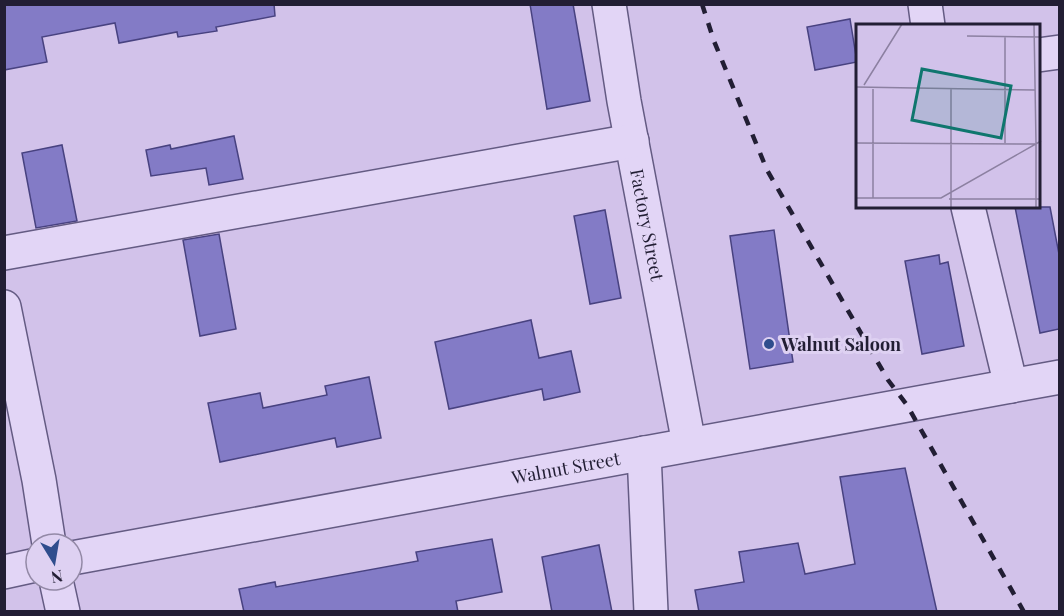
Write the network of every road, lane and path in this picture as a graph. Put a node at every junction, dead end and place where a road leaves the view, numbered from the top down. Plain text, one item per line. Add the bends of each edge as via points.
1 (609, 4) edge
2 (925, 4) edge
3 (928, 24) edge
4 (1059, 51) edge
5 (1040, 55) edge
6 (632, 141) junction
7 (968, 208) edge
8 (4, 253) edge
9 (4, 307) edge
10 (1059, 377) edge
11 (1011, 386) junction
12 (689, 444) junction
13 (644, 453) junction
14 (47, 532) edge
15 (84, 556) edge
16 (24, 568) edge
17 (4, 572) edge
18 (59, 592) edge
19 (63, 612) edge
20 (651, 612) edge

1 - 6 street, Factory Street
2 - 3 street
4 - 5 street
6 - 8 street
6 - 12 street, Factory Street
7 - 11 street
9 - 14 street
10 - 11 street, Walnut Street
11 - 12 street, Walnut Street
12 - 13 street, Walnut Street
13 - 15 street, Walnut Street
13 - 20 street
16 - 17 street
18 - 19 street

